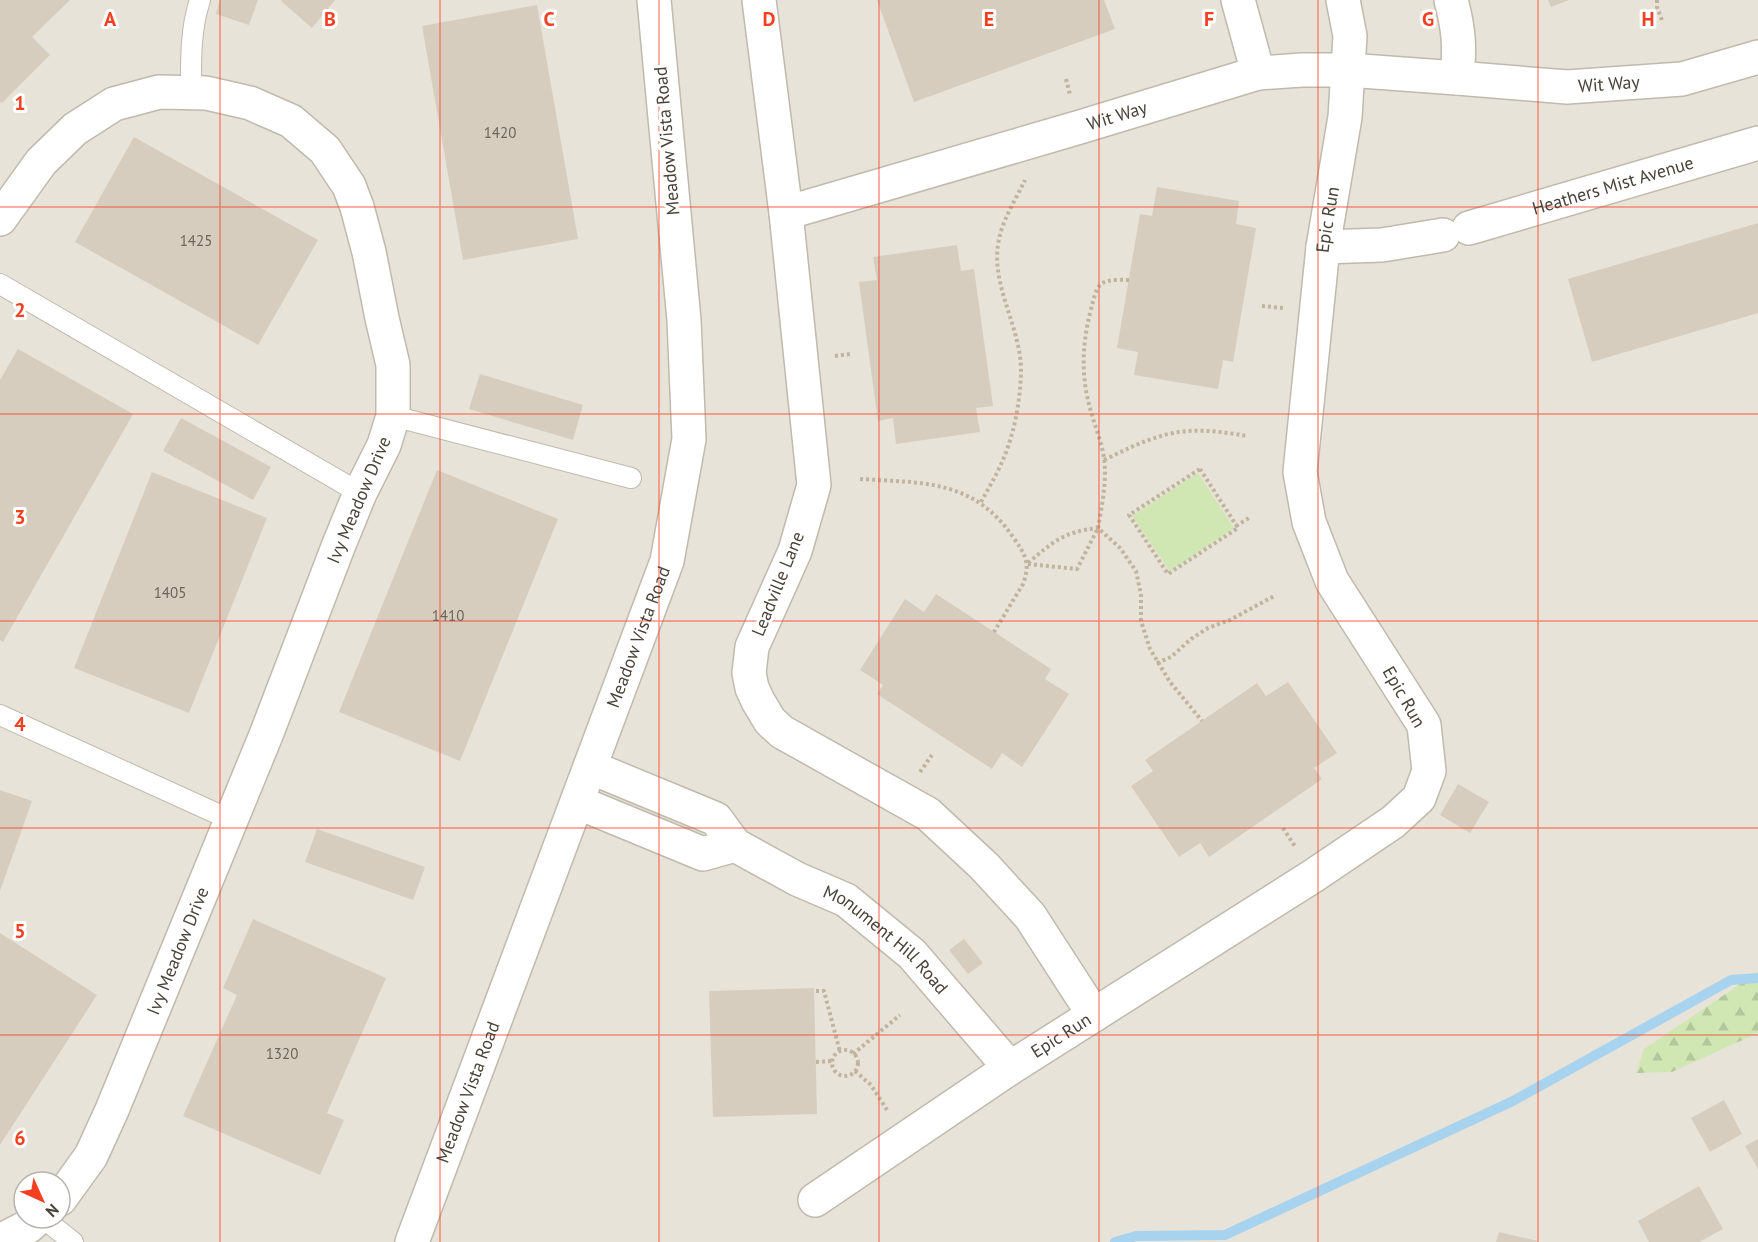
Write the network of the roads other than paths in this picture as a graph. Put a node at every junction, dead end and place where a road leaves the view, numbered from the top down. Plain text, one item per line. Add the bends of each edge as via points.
1 (200, 0) edge
2 (654, 0) edge
3 (759, 0) edge
4 (1238, 0) edge
5 (1343, 0) edge
6 (1451, 0) edge
7 (1758, 57) edge
8 (1348, 70) junction
9 (1258, 73) junction
10 (1457, 78) junction
11 (191, 93) junction
12 (1758, 143) edge
13 (786, 213) junction
14 (0, 219) edge
15 (1323, 247) junction
16 (0, 284) edge
17 (393, 416) junction
18 (631, 478) dead end
19 (360, 493) junction
20 (0, 715) edge
21 (590, 767) junction
22 (577, 802) junction
23 (689, 808) junction
24 (231, 820) junction
25 (675, 842) junction
26 (735, 845) junction
27 (1094, 1015) junction
28 (1010, 1068) junction
29 (72, 1182) edge
30 (815, 1200) dead end
31 (21, 1230) edge
32 (57, 1230) edge
33 (0, 1240) edge
34 (73, 1242) edge
35 (412, 1242) edge

1 - 11 lane via 192,47
2 - 21 street, Meadow Vista Road via 684,320 689,439 667,561
3 - 13 street, Leadville Lane
4 - 9 street
5 - 8 street, Epic Run via 1350,36
6 - 10 street via 1459,38
7 - 10 street, Wit Way via 1682,78 1567,87
8 - 9 street, Wit Way
8 - 10 street, Wit Way
8 - 15 street, Epic Run via 1345,117
9 - 13 street, Wit Way
11 - 14 street, Ivy Meadow Drive via 159,92 114,104 75,129 41,162
11 - 17 street, Ivy Meadow Drive via 249,103 291,121 325,150 349,186 369,252 393,365
12 - 15 street, Heathers Mist Avenue via 1456,232 1382,245
13 - 27 street, Leadville Lane via 814,485 795,551 752,647 748,673 752,688 770,721 782,732 928,814 984,866 1030,916
15 - 27 street, Epic Run via 1299,472 1309,522 1332,581 1424,725 1429,771 1419,798 1394,822
16 - 19 lane
17 - 18 lane
17 - 19 street, Ivy Meadow Drive via 384,445
19 - 24 street, Ivy Meadow Drive
20 - 24 lane
21 - 22 street, Meadow Vista Road
21 - 23 street, Monument Hill Road
22 - 25 street
22 - 35 street, Meadow Vista Road
23 - 25 street
23 - 26 street, Monument Hill Road via 716,819
24 - 29 street, Ivy Meadow Drive via 112,1110 91,1156
25 - 26 street via 703,854
26 - 28 street, Monument Hill Road via 846,900 912,954
27 - 28 street, Epic Run
28 - 30 street, Epic Run
31 - 33 street
32 - 34 lane

